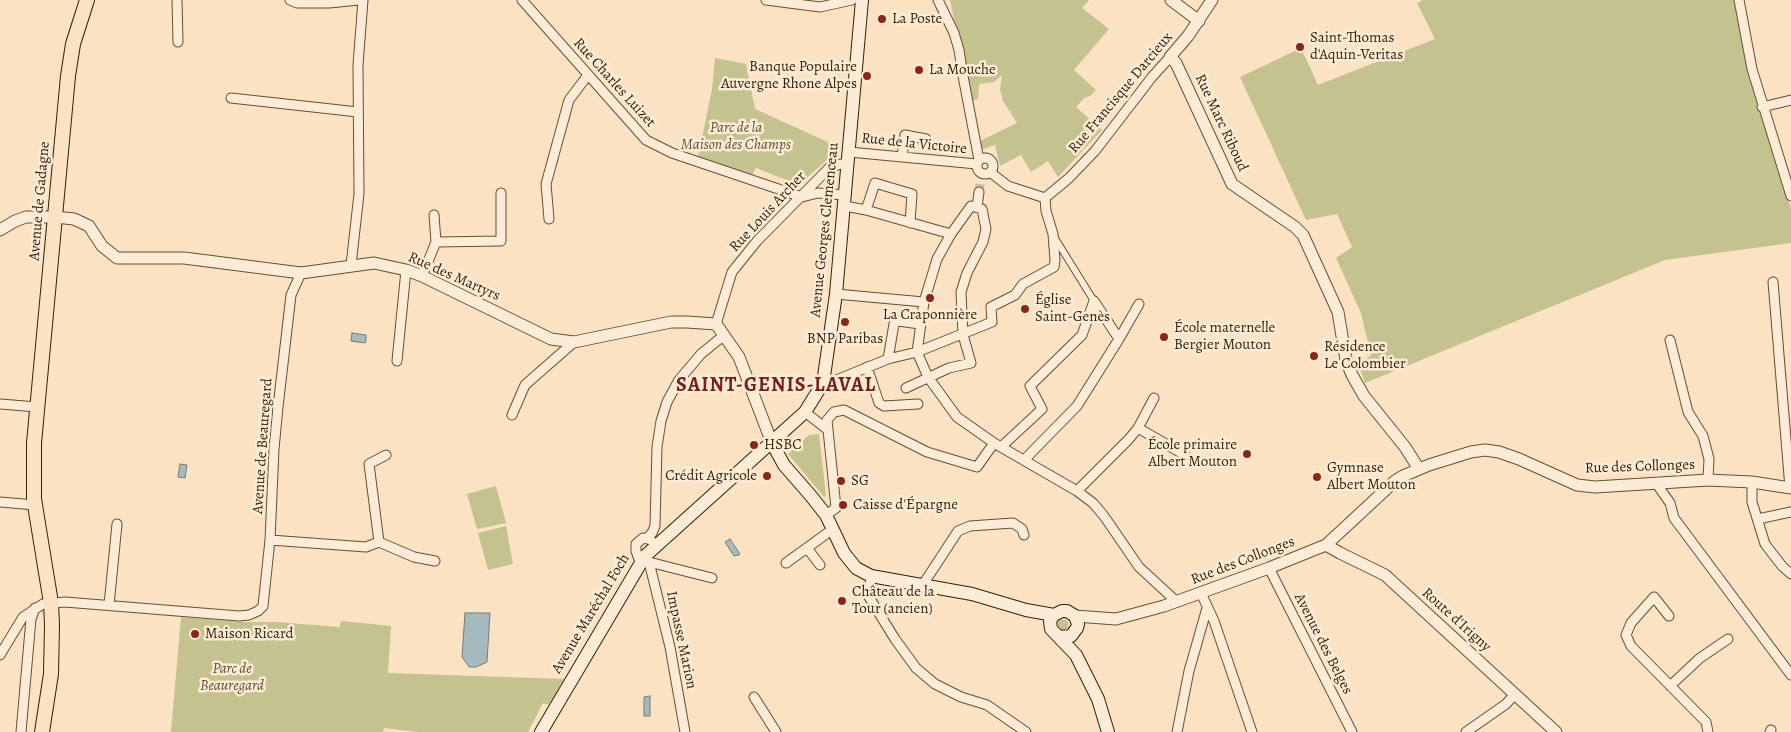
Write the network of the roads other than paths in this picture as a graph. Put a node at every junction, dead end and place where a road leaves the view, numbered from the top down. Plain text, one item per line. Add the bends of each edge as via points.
1 (87, 0) edge
2 (177, 0) edge
3 (290, 0) edge
4 (359, 0) edge
5 (363, 0) edge
6 (522, 0) edge
7 (766, 0) edge
8 (852, 0) edge
9 (862, 0) edge
10 (938, 0) edge
11 (1170, 0) edge
12 (1212, 0) edge
13 (1739, 0) edge
14 (1199, 21) junction
15 (178, 42) dead end
16 (1170, 57) junction
17 (588, 75) junction
18 (231, 98) dead end
19 (1791, 100) edge
20 (1762, 107) junction
21 (358, 112) junction
22 (926, 139) dead end
23 (902, 157) junction
24 (849, 158) junction
25 (978, 162) junction
26 (986, 173) junction
27 (501, 193) dead end
28 (1791, 196) edge
29 (802, 197) junction
30 (1045, 198) junction
31 (845, 200) junction
32 (979, 208) junction
33 (866, 210) junction
34 (434, 215) dead end
35 (55, 217) junction
36 (549, 219) dead end
37 (910, 223) junction
38 (0, 230) edge
39 (951, 234) junction
40 (1053, 234) junction
41 (436, 242) junction
42 (351, 265) junction
43 (406, 270) junction
44 (301, 273) junction
45 (422, 276) junction
46 (1774, 282) dead end
47 (836, 294) junction
48 (1094, 301) junction
49 (924, 302) junction
50 (1138, 304) dead end
51 (716, 324) junction
52 (920, 324) junction
53 (963, 335) junction
54 (723, 336) junction
55 (1119, 339) junction
56 (1670, 340) dead end
57 (574, 342) junction
58 (917, 352) junction
59 (888, 359) junction
60 (397, 361) dead end
61 (867, 367) junction
62 (928, 377) junction
63 (822, 384) junction
64 (906, 388) dead end
65 (1154, 398) dead end
66 (0, 404) edge
67 (918, 404) dead end
68 (37, 407) junction
69 (805, 412) junction
70 (512, 415) dead end
71 (1138, 428) junction
72 (828, 430) junction
73 (772, 443) junction
74 (997, 445) junction
75 (1185, 455) dead end
76 (386, 456) dead end
77 (1024, 460) junction
78 (1418, 469) junction
79 (1708, 480) junction
80 (1752, 482) junction
81 (1656, 483) junction
82 (1791, 488) edge
83 (1077, 491) junction
84 (0, 502) edge
85 (35, 505) junction
86 (1791, 512) edge
87 (826, 515) junction
88 (1758, 520) junction
89 (117, 524) dead end
90 (834, 529) junction
91 (1024, 534) dead end
92 (270, 540) junction
93 (653, 541) junction
94 (379, 542) junction
95 (1326, 545) junction
96 (807, 548) junction
97 (645, 560) junction
98 (435, 561) dead end
99 (786, 564) dead end
100 (820, 565) dead end
101 (1269, 568) junction
102 (1791, 574) edge
103 (871, 576) junction
104 (712, 578) dead end
105 (922, 586) junction
106 (1201, 592) junction
107 (1177, 602) junction
108 (51, 603) junction
109 (109, 605) junction
110 (35, 608) junction
111 (1207, 608) junction
112 (1669, 616) dead end
113 (1052, 620) junction
114 (1075, 626) junction
115 (1059, 638) junction
116 (1728, 640) dead end
117 (0, 655) edge
118 (1076, 655) junction
119 (1791, 675) edge
120 (1670, 686) junction
121 (1515, 694) junction
122 (754, 697) dead end
123 (21, 732) edge
124 (42, 732) edge
125 (541, 732) edge
126 (686, 732) edge
127 (776, 732) edge
128 (1026, 732) edge
129 (1108, 732) edge
130 (1177, 732) edge
131 (1252, 732) edge
132 (1352, 732) edge
133 (1466, 732) edge
134 (1556, 732) edge
135 (1708, 732) edge

1 - 35 main road, Avenue de Gadagne via 68,76
2 - 15 street
3 - 4 street via 329,3
5 - 21 street
6 - 17 street, Rue Charles Luizet
7 - 8 street via 820,7
9 - 24 main road, Avenue Georges Clemenceau
10 - 25 street via 959,50
11 - 14 street
12 - 14 street, Rue Francisque Darcieux
13 - 20 street
14 - 16 street, Rue Francisque Darcieux
16 - 30 street, Rue Francisque Darcieux via 1096,151
16 - 78 street, Rue Marc Riboud via 1176,63 1232,184 1303,235 1338,312 1346,360 1352,375
17 - 29 street, Rue Charles Luizet via 646,140 656,146
17 - 36 street via 569,100 546,184
18 - 21 street
19 - 20 street
20 - 28 street
21 - 42 street via 359,194
22 - 23 street via 905,135
23 - 24 street, Rue de la Victoire
23 - 25 street, Rue de la Victoire
24 - 29 street, Rue Louis Archer via 830,168
24 - 31 main road, Avenue Georges Clemenceau
25 - 26 street via 978,171
25 - 26 street via 986,158 991,161 993,165
26 - 30 street via 1008,186
26 - 32 street via 980,188
27 - 41 street via 501,241
29 - 31 street, Rue Charles Luizet via 818,194
29 - 51 street, Rue Louis Archer via 757,241 732,272
30 - 40 street
31 - 33 street, Rue Charles Luizet
31 - 47 main road, Avenue Georges Clemenceau
32 - 39 street via 971,206
32 - 53 street via 986,229 961,292
33 - 37 street, Rue Charles Luizet
33 - 37 street via 875,183 912,194
34 - 41 street
35 - 38 street, Rue des Martyrs via 26,217
35 - 44 street, Rue des Martyrs via 74,219 89,226 102,246 117,258 184,258
35 - 68 main road, Avenue de Gadagne
37 - 39 street, Rue Charles Luizet
39 - 49 street via 937,259
40 - 48 street
40 - 53 street via 1054,267 1023,284 1015,295 991,308 992,322
41 - 45 street
42 - 43 street, Rue des Martyrs via 374,262
42 - 44 street, Rue des Martyrs
43 - 45 street, Rue des Martyrs
43 - 60 street
44 - 92 street, Avenue de Beauregard via 291,295 274,449
45 - 57 street, Rue des Martyrs via 551,339
46 - 82 street
47 - 49 street
47 - 63 main road, Avenue Georges Clemenceau
48 - 55 street
48 - 74 street via 1082,335 1030,386 1042,409
49 - 52 street
50 - 55 street
51 - 54 street
51 - 57 street, Rue des Martyrs via 671,322
52 - 58 street
52 - 59 street via 898,321 894,324
53 - 58 street
53 - 62 street via 971,363
54 - 73 street via 739,357
54 - 93 street via 701,354 679,380 667,402 657,447
55 - 77 street via 1078,406
56 - 79 street via 1688,412 1703,436 1709,458
57 - 70 street via 525,385
58 - 59 street
58 - 62 street
59 - 61 street
61 - 63 street
61 - 67 street via 879,403 884,406
62 - 64 street
62 - 74 street via 957,417
63 - 69 main road, Avenue Georges Clemenceau
65 - 71 street
66 - 68 street
68 - 85 main road, Avenue de Gadagne
69 - 72 street
69 - 73 main road, Avenue Georges Clemenceau
71 - 75 street
71 - 83 street
72 - 74 street via 827,420 834,412 844,410 927,452 977,467
72 - 87 street via 836,508
73 - 87 main road via 784,465
73 - 93 main road, Avenue Maréchal Foch
74 - 77 street
76 - 94 street via 369,464
77 - 83 street
78 - 81 street, Rue des Collonges via 1485,450 1519,459 1577,485
78 - 95 street, Rue des Collonges via 1395,481
79 - 80 street, Rue des Collonges
79 - 81 street, Rue des Collonges
80 - 82 street, Rue des Collonges
80 - 88 street via 1752,502
81 - 119 street via 1670,503 1674,518
83 - 107 street via 1101,511 1139,567
84 - 85 street
85 - 108 main road, Avenue de Gadagne
86 - 88 street
87 - 90 main road
88 - 102 street via 1765,544
89 - 109 street
90 - 96 street
90 - 103 main road via 844,553 856,568
91 - 105 street via 1014,523 958,530
92 - 94 street via 366,547
92 - 109 street, Avenue de Beauregard via 263,606 249,615
93 - 97 main road, Avenue Maréchal Foch
94 - 98 street via 414,557
95 - 101 street, Rue des Collonges
95 - 121 street, Route d'Irigny via 1385,575
96 - 99 street
96 - 100 street
97 - 104 street
97 - 125 main road, Avenue Maréchal Foch
97 - 126 street, Impasse Marion via 670,647
101 - 106 street, Rue des Collonges
101 - 132 street, Avenue des Belges
103 - 105 main road
103 - 128 street via 869,597 916,668 935,684 987,705
105 - 113 main road via 972,594
106 - 107 street, Rue des Collonges
106 - 111 street
107 - 114 street, Rue des Collonges via 1116,619 1096,618
108 - 109 street
108 - 110 street
108 - 124 main road, Avenue de Gadagne via 51,674
110 - 117 street via 23,616
110 - 123 street via 31,619
111 - 130 street via 1188,671
111 - 131 street
112 - 120 street via 1654,597 1631,623 1626,635 1631,646
113 - 114 main road via 1062,610 1071,613
113 - 115 main road via 1053,633
114 - 115 main road via 1067,638
114 - 118 main road
115 - 118 main road
116 - 120 street via 1700,658
118 - 129 main road via 1098,699
120 - 135 street via 1706,722
121 - 133 street
121 - 134 street, Route d'Irigny
122 - 127 street

